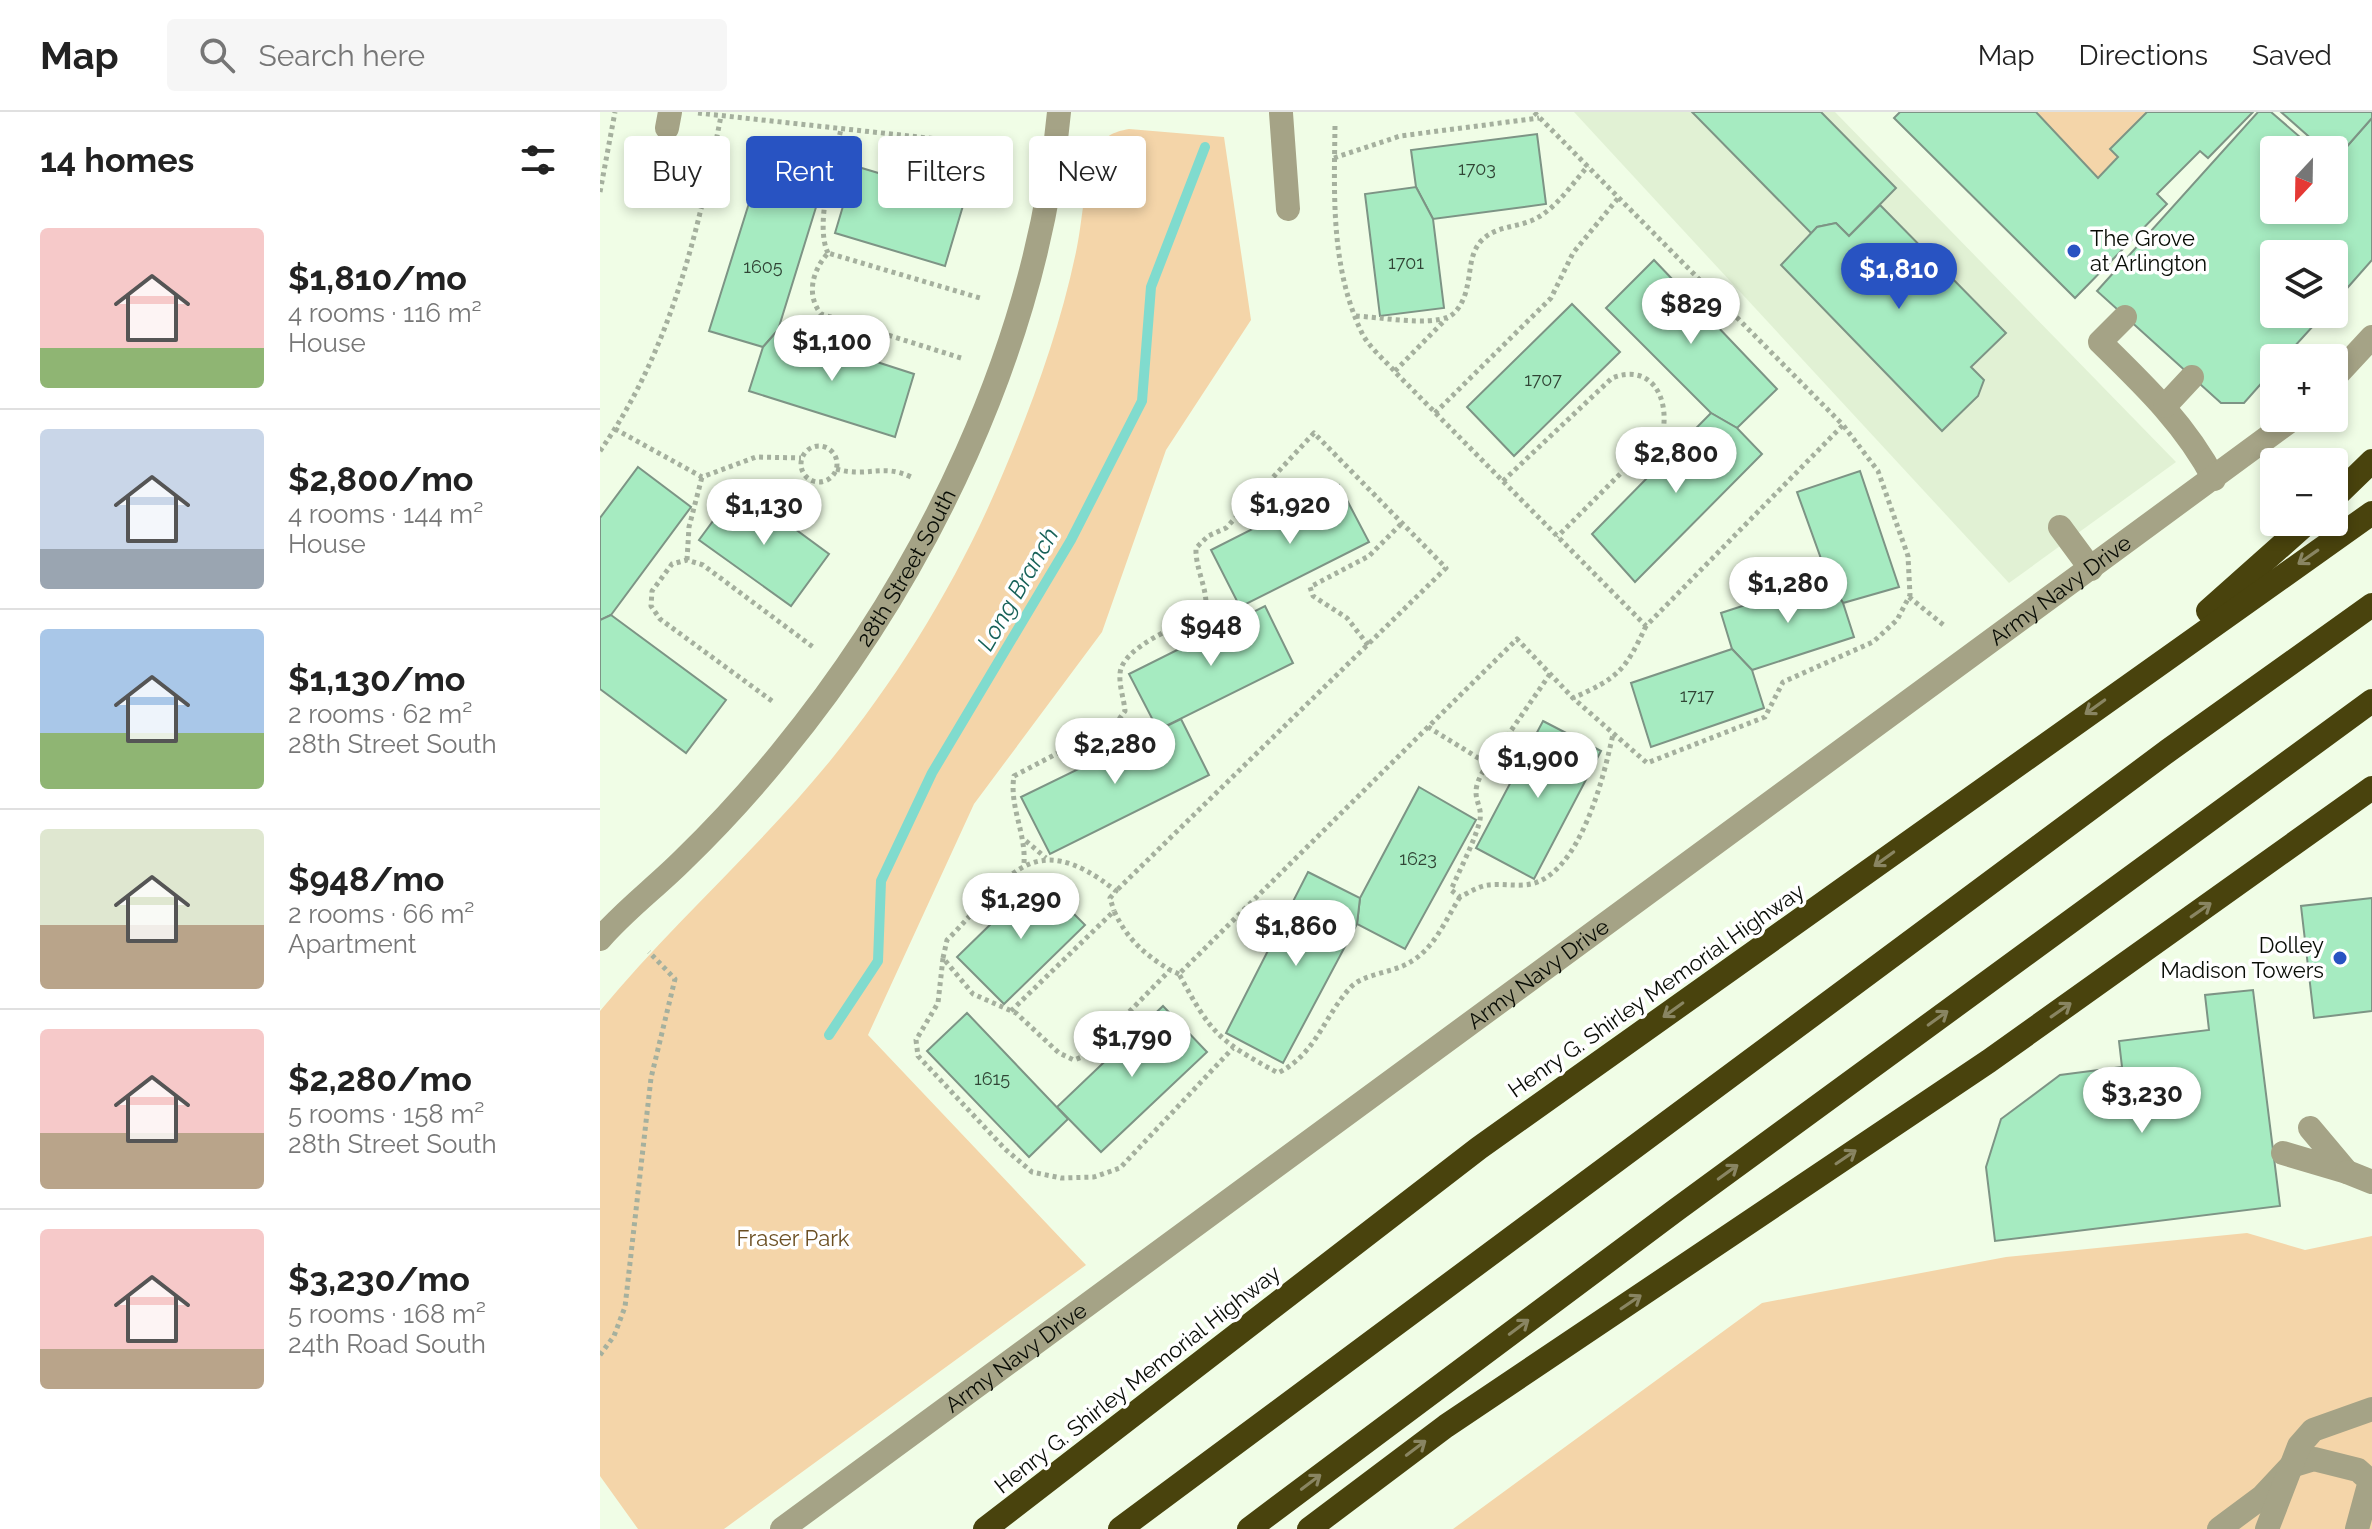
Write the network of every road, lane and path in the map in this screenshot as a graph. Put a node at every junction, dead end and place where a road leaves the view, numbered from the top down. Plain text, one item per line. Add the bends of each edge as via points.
1 (615, 112) edge
2 (1059, 112) edge
3 (1269, 112) edge
4 (1282, 112) edge
5 (1534, 112) edge
6 (695, 113) edge
7 (721, 116) junction
8 (1540, 118) junction
9 (1335, 126) dead end
10 (841, 129) junction
11 (907, 136) edge
12 (1334, 158) junction
13 (1588, 166) junction
14 (600, 192) edge
15 (1619, 197) junction
16 (1288, 209) dead end
17 (828, 253) junction
18 (980, 298) dead end
19 (1356, 316) junction
20 (1447, 317) junction
21 (2125, 317) dead end
22 (2372, 337) edge
23 (961, 358) dead end
24 (2348, 363) edge
25 (1394, 371) junction
26 (2192, 377) dead end
27 (2165, 406) junction
28 (1435, 413) junction
29 (1843, 425) junction
30 (615, 429) junction
31 (2276, 432) edge
32 (600, 451) edge
33 (801, 458) junction
34 (2372, 461) edge
35 (836, 469) junction
36 (702, 477) junction
37 (911, 477) dead end
38 (2214, 479) junction
39 (1503, 481) junction
40 (2348, 484) edge
41 (2372, 513) edge
42 (1402, 523) junction
43 (2060, 527) dead end
44 (2292, 536) edge
45 (1557, 537) junction
46 (687, 560) junction
47 (2091, 569) junction
48 (1909, 597) junction
49 (2372, 605) edge
50 (1646, 626) junction
51 (1946, 627) dead end
52 (1368, 645) junction
53 (813, 647) dead end
54 (1550, 674) junction
55 (2129, 683) junction
56 (1573, 698) junction
57 (772, 701) dead end
58 (2372, 701) edge
59 (1428, 727) junction
60 (1613, 733) junction
61 (1488, 764) junction
62 (2372, 788) edge
63 (1024, 838) junction
64 (1046, 859) junction
65 (1024, 863) junction
66 (1116, 891) junction
67 (1460, 897) junction
68 (1114, 911) junction
69 (600, 939) edge
70 (649, 952) dead end
71 (943, 958) junction
72 (1170, 970) junction
73 (1179, 974) junction
74 (1011, 1011) junction
75 (1233, 1048) junction
76 (2310, 1128) dead end
77 (2283, 1153) dead end
78 (2347, 1172) junction
79 (2372, 1182) edge
80 (600, 1355) edge
81 (2372, 1409) edge
82 (2291, 1466) junction
83 (782, 1529) edge
84 (985, 1529) edge
85 (1120, 1529) edge
86 (1249, 1529) edge
87 (1309, 1529) edge
88 (2219, 1529) edge
89 (2267, 1529) edge
90 (2357, 1529) edge

1 - 14 path
2 - 69 street, 28th Street South via 1039,235 1009,337 973,438 925,539 867,640 780,754 684,859
3 - 4 street
4 - 16 street
5 - 8 path
6 - 7 path
7 - 10 path
7 - 30 path via 679,291 649,368
8 - 12 path via 1400,136
8 - 13 path
9 - 12 path
10 - 11 path
10 - 17 path via 824,216 822,240
12 - 19 path via 1341,274
13 - 15 path
13 - 20 path via 1535,219 1503,227 1481,242 1459,308
15 - 28 path via 1573,253 1551,298
15 - 29 path
17 - 18 path
17 - 23 path via 811,289 821,314
19 - 20 path
19 - 25 path via 1362,334
20 - 25 path
21 - 27 street via 2100,342
22 - 24 street
25 - 28 path
26 - 27 street
27 - 38 street
28 - 39 path
29 - 48 path via 1878,471 1908,556
29 - 50 path
30 - 32 path
30 - 36 path
31 - 38 street, Army Navy Drive
33 - 35 path via 814,446 825,447 835,454
33 - 35 path via 801,471 815,482 827,480
33 - 36 path via 756,457
34 - 40 highway
35 - 37 path via 858,475 883,468
36 - 46 path
38 - 47 street, Army Navy Drive
39 - 45 path
39 - 45 path via 1612,378 1642,375 1656,385 1663,399 1663,431
41 -> 55 highway, Henry G. Shirley Memorial Highway
42 - 52 path via 1446,568
42 - 52 path via 1369,556 1310,587 1313,596 1347,618
42 - 63 path via 1314,433 1226,528 1196,548 1205,613 1132,651 1119,676 1125,711 1117,722 1014,776 1011,792
43 - 47 street
44 - 55 highway
45 - 50 path
46 - 53 path via 703,565
46 - 57 path via 672,564 652,591 651,606 660,619
47 - 83 street, Army Navy Drive
48 - 51 path
48 - 60 path via 1897,620 1873,642 1783,682 1765,717 1647,763
49 - 85 highway
50 - 56 path via 1630,660 1610,682
52 - 66 path
54 - 56 path
54 - 59 path via 1517,639
54 - 61 path
55 -> 84 highway, Henry G. Shirley Memorial Highway via 1479,1148
56 - 60 path
86 -> 58 highway
59 - 61 path
59 - 73 path
60 - 67 path via 1602,788 1583,833 1548,878 1529,885 1486,885
61 - 67 path via 1476,781 1481,821 1451,890
87 -> 62 highway via 1446,1426 1989,1061
63 - 64 path
63 - 65 path
64 - 65 path
64 - 66 path via 1068,861
65 - 71 path via 947,940
66 - 68 path via 1110,898
67 - 75 path via 1428,949 1410,963 1351,986 1297,1064 1278,1073
68 - 72 path via 1144,954
68 - 74 path
70 - 80 path via 675,979 651,1078 625,1307
71 - 74 path via 973,994
71 - 75 path via 938,1003 916,1040 918,1056 1032,1172 1083,1177 1120,1168
72 - 73 path
72 - 74 path via 1087,1055 1074,1060
73 - 75 path via 1204,1020
76 - 78 street
77 - 78 street
78 - 79 street
81 - 82 street via 2313,1430
82 - 88 street via 2262,1497
82 - 89 street
82 - 90 street via 2314,1459 2358,1470 2370,1481

